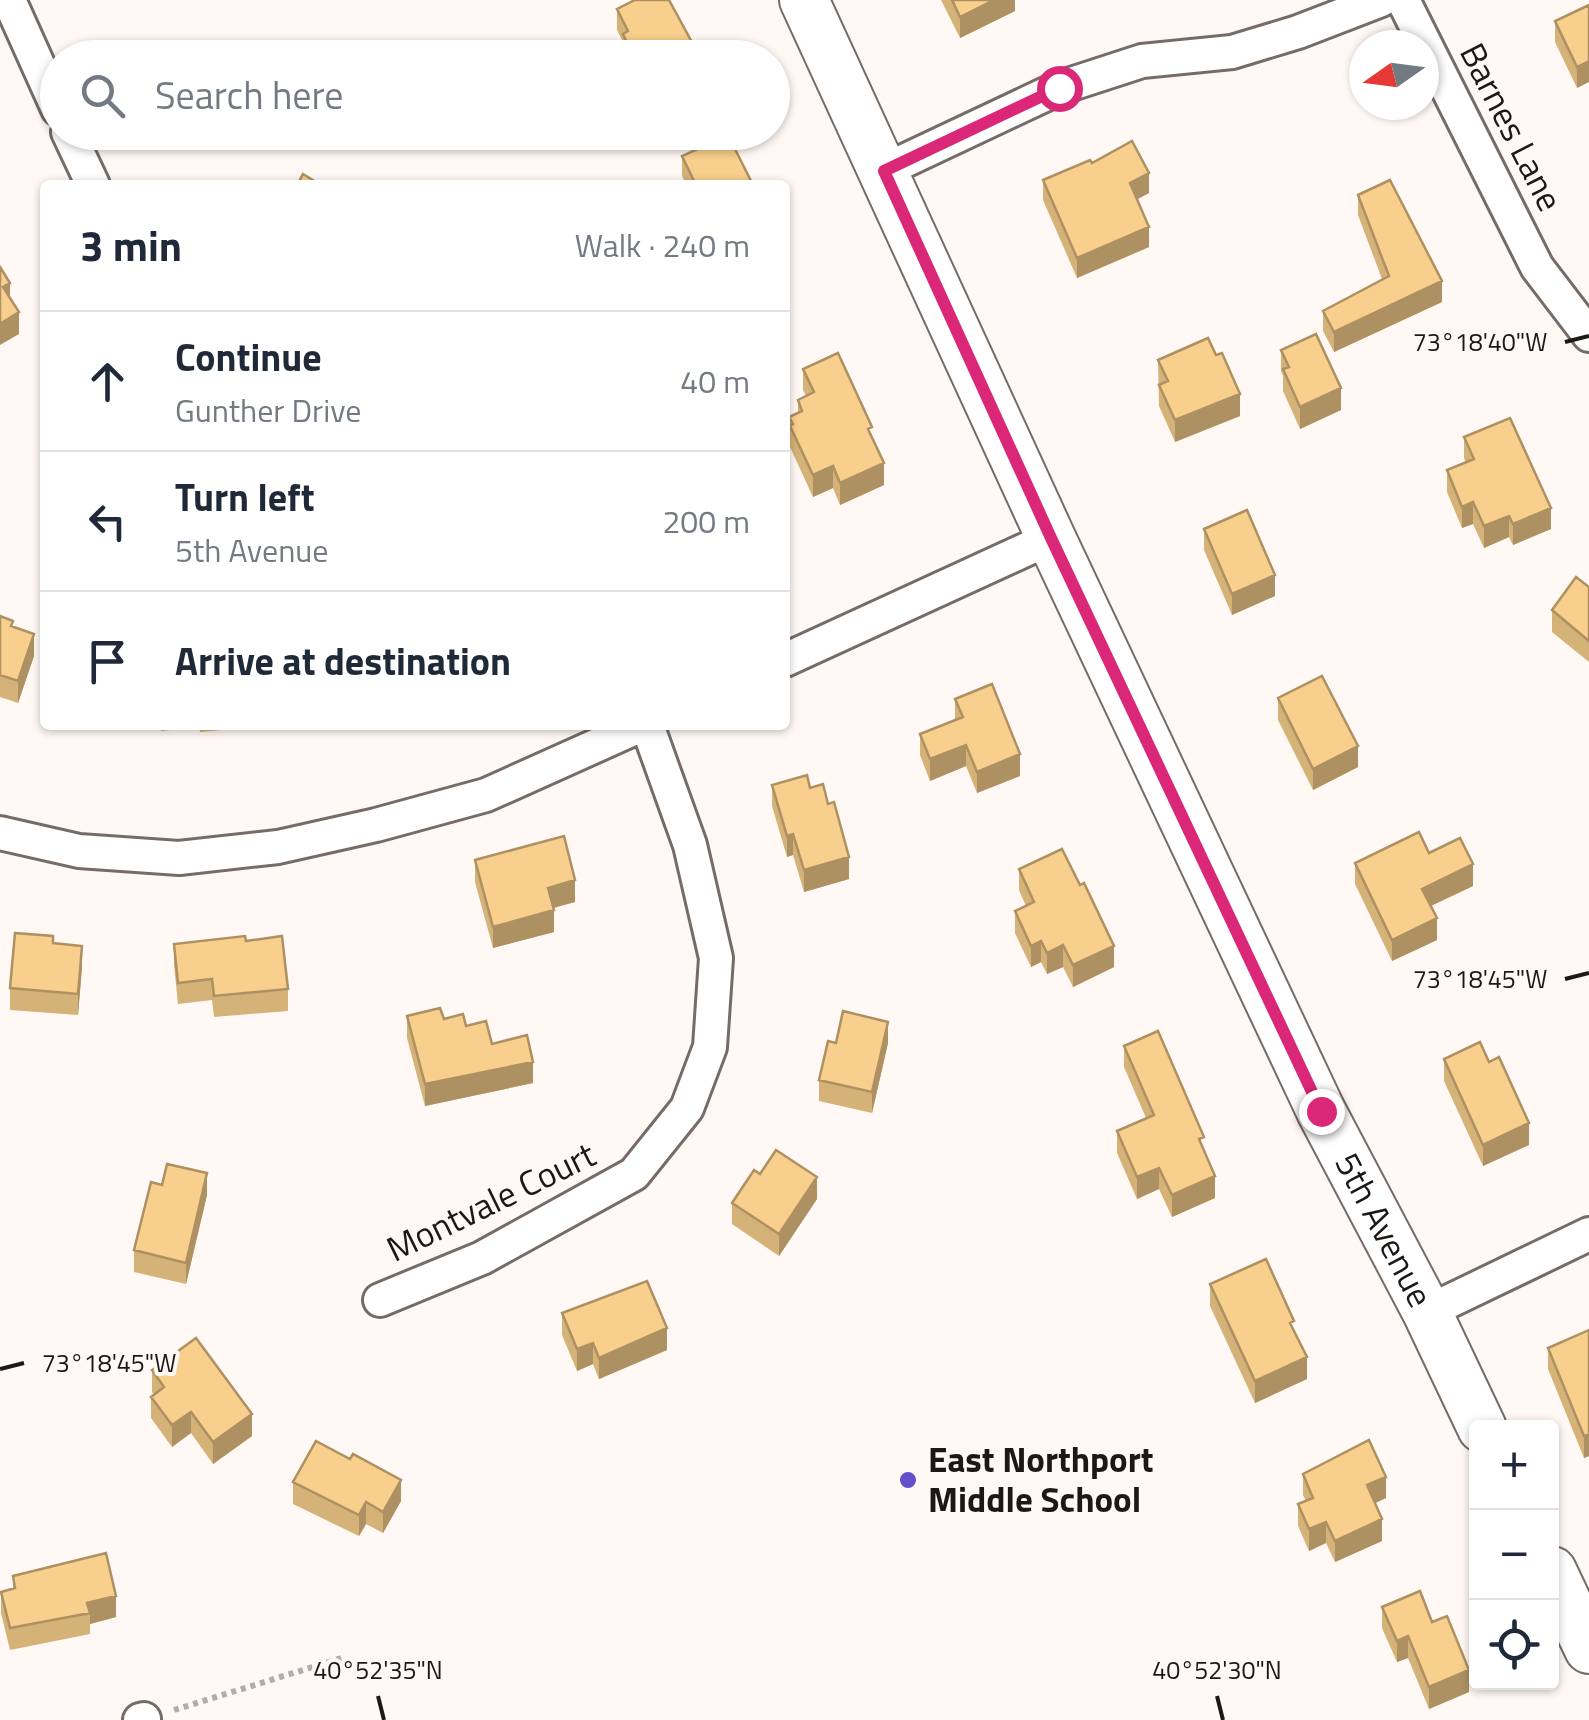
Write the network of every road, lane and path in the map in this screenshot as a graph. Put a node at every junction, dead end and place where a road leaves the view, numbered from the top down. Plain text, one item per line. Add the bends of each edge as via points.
1 (9, 0) edge
2 (804, 0) edge
3 (1382, 0) edge
4 (1402, 0) edge
5 (40, 69) edge
6 (76, 150) edge
7 (884, 171) junction
8 (91, 180) edge
9 (1589, 335) edge
10 (1051, 538) junction
11 (790, 658) edge
12 (633, 730) edge
13 (646, 730) edge
14 (0, 833) edge
15 (1589, 1234) edge
16 (380, 1300) dead end
17 (1426, 1312) junction
18 (1478, 1420) edge
19 (1559, 1586) edge
20 (1589, 1649) edge
21 (345, 1657) dead end
22 (142, 1719) edge

1 - 5 street
2 - 7 street, 5th Avenue
3 - 7 street via 1232,52 1142,61 1059,88
4 - 9 street, Barnes Lane via 1537,268
6 - 8 street
7 - 10 street, 5th Avenue
10 - 11 street
10 - 17 street, 5th Avenue via 1321,1111
12 - 14 street via 486,795 278,847 180,858 79,851
13 - 16 street, Montvale Court via 690,845 716,958 710,1046 686,1108 634,1174 482,1258
15 - 17 street
17 - 18 street, 5th Avenue
19 - 20 street
21 - 22 path

